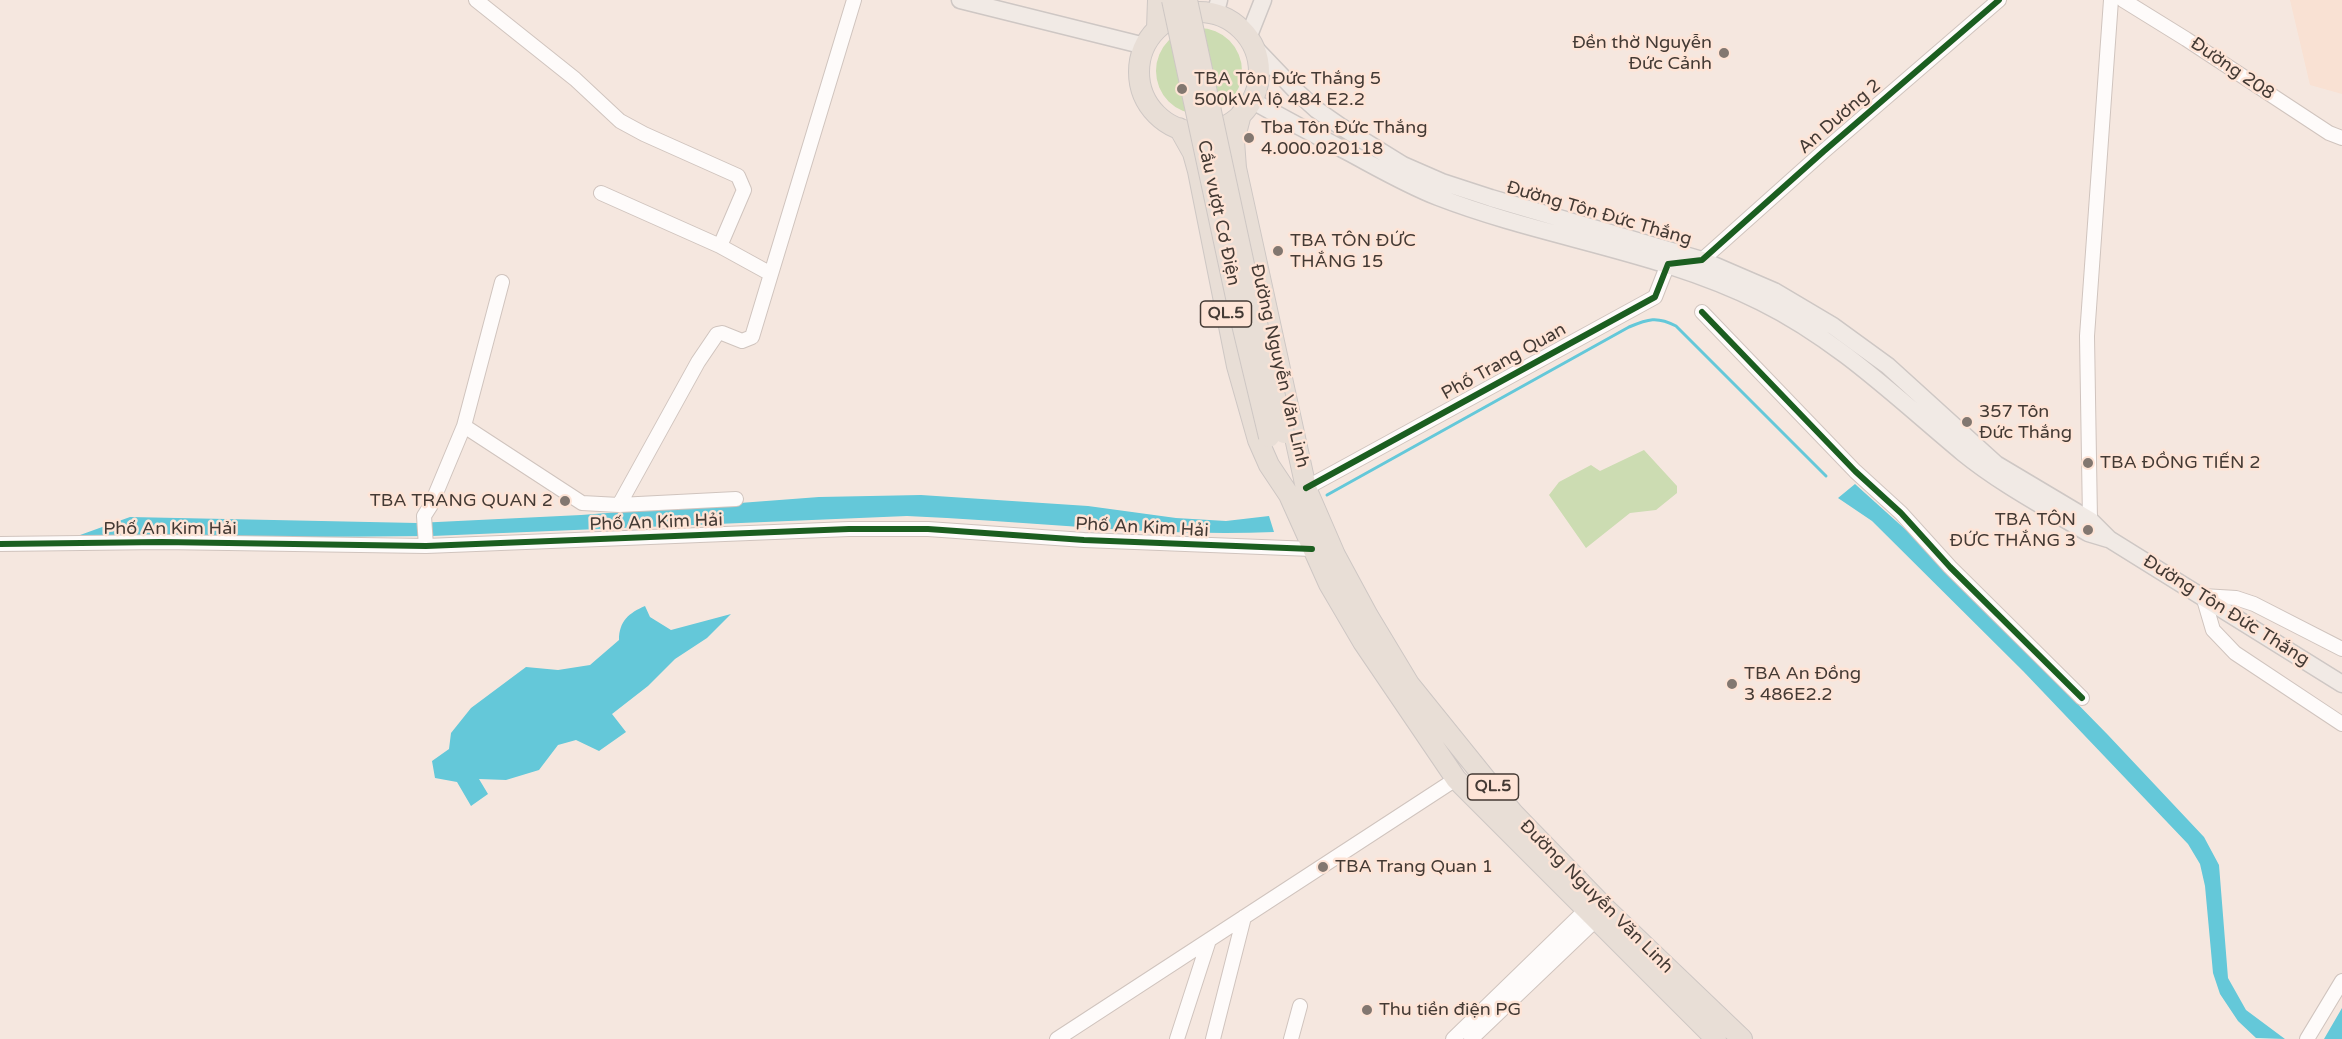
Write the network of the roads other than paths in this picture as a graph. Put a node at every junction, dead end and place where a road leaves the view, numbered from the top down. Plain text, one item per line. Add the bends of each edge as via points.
1 (476, 0) edge
2 (854, 0) edge
3 (960, 0) edge
4 (1158, 0) edge
5 (1172, 0) edge
6 (1263, 0) edge
7 (1999, 0) edge
8 (2111, 0) edge
9 (2123, 0) edge
10 (1204, 5) edge
11 (1157, 29) junction
12 (1251, 43) junction
13 (1145, 46) junction
14 (1246, 107) junction
15 (1179, 128) junction
16 (2342, 138) edge
17 (601, 193) dead end
18 (720, 246) junction
19 (1702, 260) junction
20 (1668, 264) junction
21 (771, 274) junction
22 (502, 282) dead end
23 (1702, 312) dead end
24 (464, 426) junction
25 (1276, 435) junction
26 (1297, 491) junction
27 (736, 499) dead end
28 (619, 505) junction
29 (2090, 520) junction
30 (2109, 539) junction
31 (426, 543) junction
32 (0, 544) edge
33 (1312, 549) junction
34 (2203, 596) junction
35 (2342, 650) edge
36 (2339, 683) edge
37 (2082, 698) dead end
38 (2342, 724) edge
39 (1456, 779) junction
40 (1596, 909) junction
41 (1244, 917) junction
42 (1209, 940) junction
43 (2342, 981) edge
44 (1300, 1006) dead end
45 (1058, 1039) edge
46 (1177, 1039) edge
47 (1213, 1039) edge
48 (1291, 1039) edge
49 (1453, 1039) edge
50 (1471, 1039) edge
51 (1716, 1039) edge
52 (1742, 1039) edge
53 (2307, 1039) edge

1 - 18 street via 575,79 620,121 738,176 744,190
2 - 21 street
3 - 13 main road
4 - 11 highway
5 - 25 highway, Cầu vượt Cơ Điện, bridge via 1239,316
6 - 12 main road
7 - 19 street, An Dương 2
8 - 29 street via 2087,336
9 - 16 street, Đường 208
10 - 11 highway
10 - 12 highway via 1233,23
10 - 25 highway, Cầu vượt Cơ Điện, bridge
11 - 13 highway
12 - 14 highway, Đường Nguyễn Văn Linh via 1258,75
12 - 19 main road, Đường Tôn Đức Thắng via 1317,110 1403,165 1491,198
13 - 15 highway via 1139,66 1144,96 1155,112
14 - 15 highway via 1226,125 1208,131
14 - 20 main road, Đường Tôn Đức Thắng via 1287,121 1438,197
14 - 26 highway, Đường Nguyễn Văn Linh / QL.5 via 1234,141 1236,168
15 - 26 highway, Đường Nguyễn Văn Linh / QL.5 via 1196,162 1250,412 1269,465
17 - 18 street
18 - 21 street
19 - 20 street
19 - 29 main road, Đường Tôn Đức Thắng via 1774,291 1833,326 1888,366 1996,464
20 - 26 street, Phố Trang Quan via 1654,297
20 - 30 main road, Đường Tôn Đức Thắng via 1751,297 1806,326 1865,368 1965,454 2088,533
21 - 28 street via 752,338 742,341 717,334
22 - 24 street
23 - 37 street
24 - 28 street via 582,503
24 - 31 street via 424,516
25 - 26 highway, Cầu vượt Cơ Điện
26 - 33 highway, Đường Nguyễn Văn Linh / QL.5
26 - 40 highway, Đường Nguyễn Văn Linh / QL.5 via 1408,684
27 - 28 street
29 - 30 main road, Đường Tôn Đức Thắng
30 - 34 main road, Đường Tôn Đức Thắng
31 - 32 street, Phố An Kim Hải
31 - 33 street, Phố An Kim Hải via 928,529
33 - 39 highway, Đường Nguyễn Văn Linh / QL.5 via 1363,642
34 - 35 street via 2236,598 2254,604
34 - 36 main road, Đường Tôn Đức Thắng
34 - 38 street via 2213,630 2235,653
39 - 40 highway, Đường Nguyễn Văn Linh / QL.5
39 - 41 street
40 - 49 street
40 - 50 street
40 - 51 highway, Đường Nguyễn Văn Linh / QL.5
40 - 52 highway, Đường Nguyễn Văn Linh / QL.5
41 - 42 street
41 - 47 street
42 - 45 street
42 - 46 street
43 - 53 street
44 - 48 street

